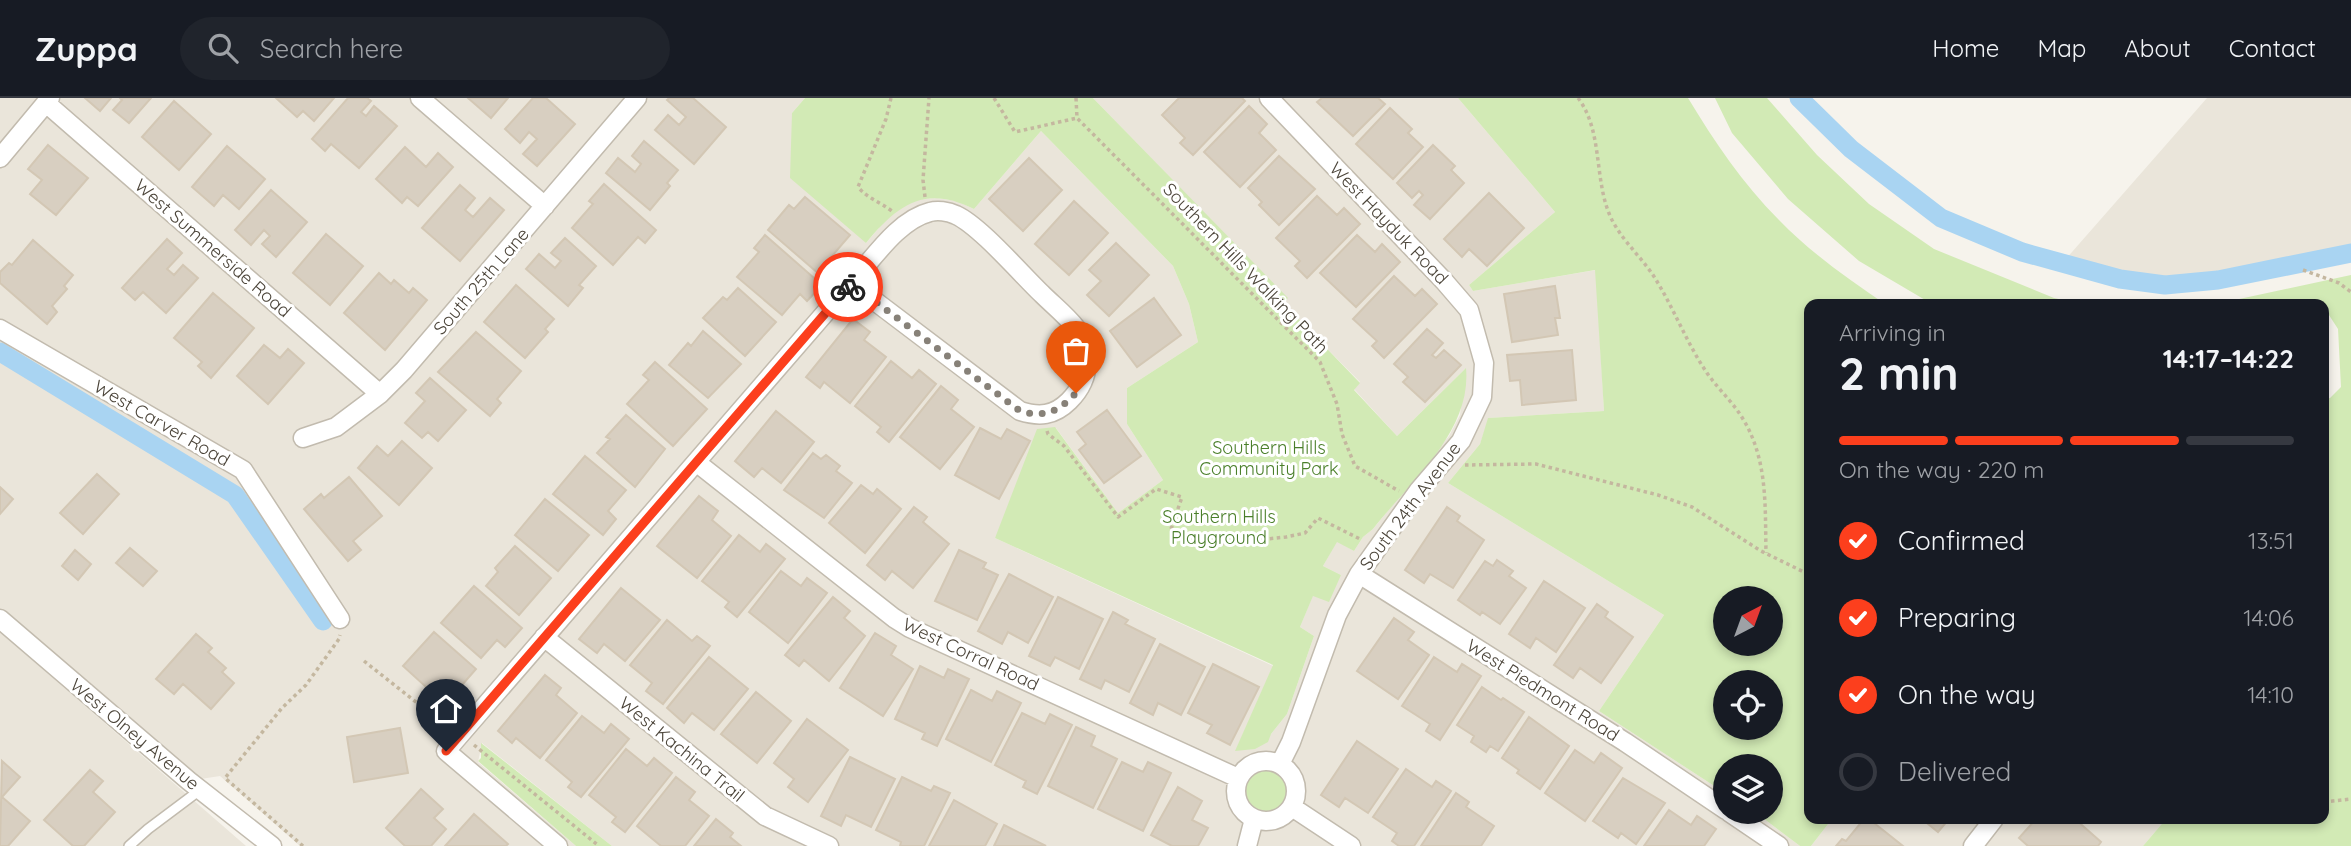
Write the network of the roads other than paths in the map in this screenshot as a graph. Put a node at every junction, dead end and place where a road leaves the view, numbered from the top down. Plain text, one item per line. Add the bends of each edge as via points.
1 (420, 98) edge
2 (637, 98) edge
3 (1269, 98) edge
4 (48, 100) edge
5 (0, 158) edge
6 (545, 206) junction
7 (851, 283) junction
8 (0, 330) edge
9 (1484, 363) joint
10 (380, 394) junction
11 (303, 438) dead end
12 (696, 462) junction
13 (1359, 574) junction
14 (0, 619) edge
15 (340, 619) dead end
16 (544, 637) junction
17 (1280, 764) junction
18 (1238, 778) junction
19 (200, 790) junction
20 (1713, 802) edge
21 (1292, 807) junction
22 (1254, 819) junction
23 (1746, 824) edge
24 (1990, 824) edge
25 (129, 846) edge
26 (272, 846) edge
27 (558, 846) edge
28 (829, 846) edge
29 (1247, 846) edge
30 (1350, 846) edge
31 (1779, 846) edge
32 (1973, 846) edge

1 - 6 street
2 - 6 street, South 25th Lane
3 - 9 street, West Hayduk Road via 1469,310
4 - 5 street
4 - 10 street, West Summerside Road
6 - 10 street, South 25th Lane
7 - 7 street via 1020,411 1054,412 1084,380 1086,352 1076,328 955,214 929,207 905,223
7 - 12 street
8 - 15 street, West Carver Road via 243,470
9 - 13 street, South 24th Avenue via 1482,397 1461,441 1419,490
10 - 11 street, South 25th Lane via 336,427
12 - 16 street
12 - 18 street, West Corral Road via 910,628
13 - 17 street, South 24th Avenue via 1337,615
13 - 20 street, West Piedmont Road
14 - 19 street, West Olney Avenue
16 - 27 street via 446,751
16 - 28 street, West Kachina Trail via 765,816
17 - 18 street via 1254,763
17 - 21 street via 1293,777
18 - 22 street via 1236,798
19 - 25 lane
19 - 26 street, West Olney Avenue
21 - 22 street via 1269,822
21 - 30 street
22 - 29 street
23 - 31 street, West Piedmont Road
24 - 32 street

